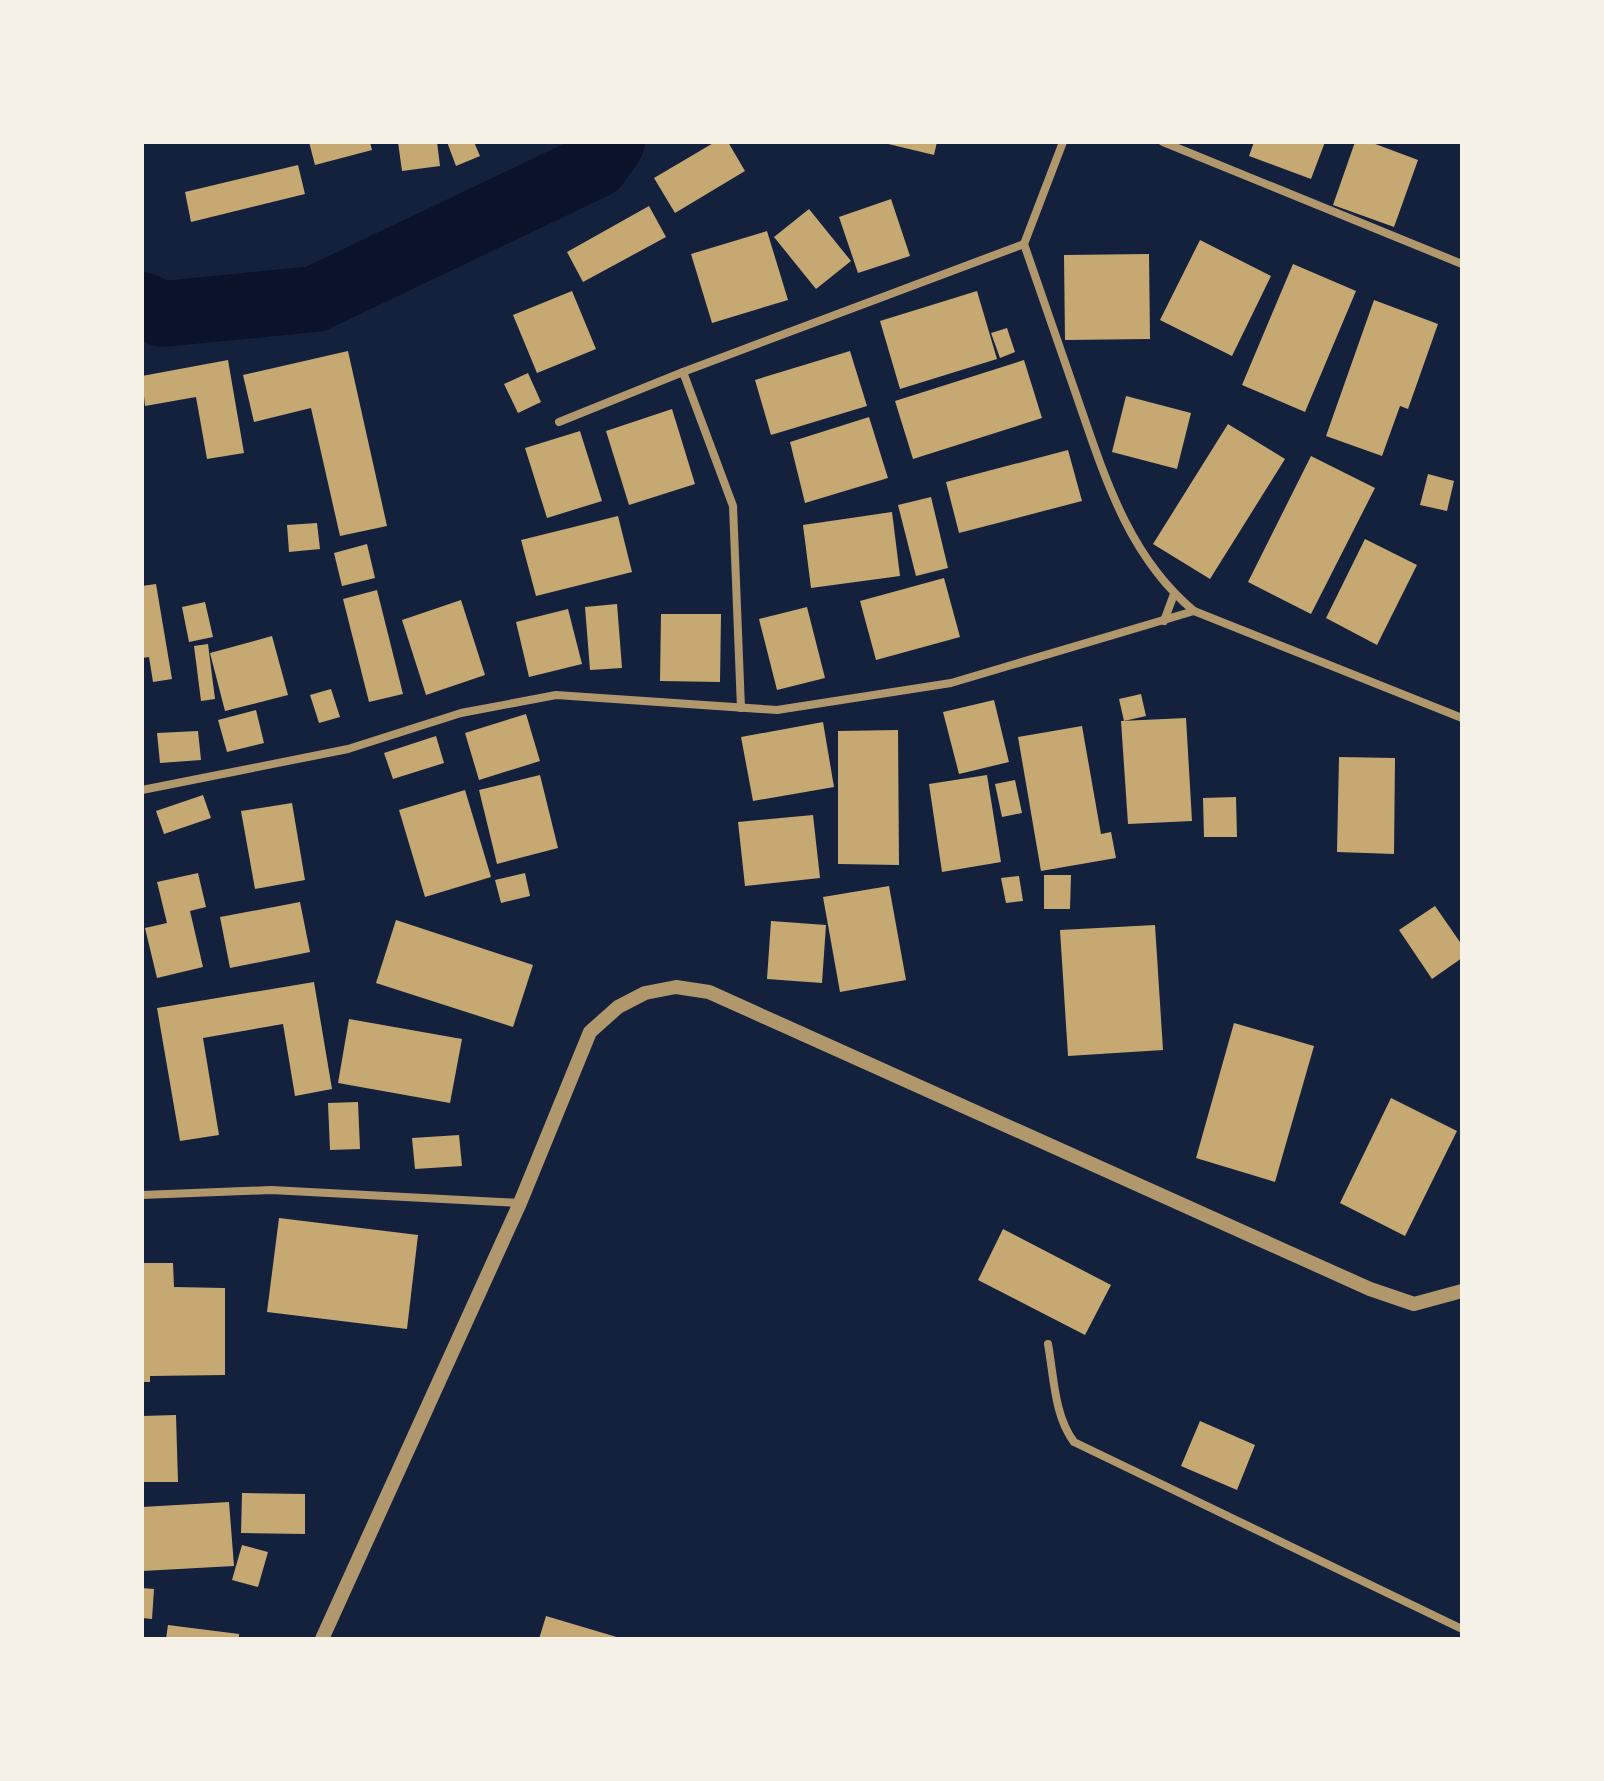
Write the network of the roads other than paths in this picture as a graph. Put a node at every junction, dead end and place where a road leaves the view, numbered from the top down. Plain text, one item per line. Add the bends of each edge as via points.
1 (1063, 142) edge
2 (1163, 142) edge
3 (1024, 244) junction
4 (1462, 264) edge
5 (683, 372) junction
6 (559, 422) dead end
7 (1174, 594) junction
8 (1194, 611) junction
9 (1164, 621) junction
10 (741, 708) junction
11 (1462, 718) edge
12 (142, 790) edge
13 (142, 1195) edge
14 (520, 1203) junction
15 (1462, 1291) edge
16 (1048, 1344) dead end
17 (1462, 1629) edge
18 (322, 1639) edge

1 - 3 street
2 - 4 street
3 - 5 street
3 - 7 street via 1111,495 1141,552
5 - 6 street
5 - 10 street via 733,506
7 - 8 street
7 - 9 street
8 - 9 street
8 - 11 street
9 - 10 street via 951,683 777,710
10 - 12 street via 556,695 461,713 348,749
13 - 14 street via 271,1190
14 - 15 street via 590,1032 618,1007 645,993 676,987 709,992 1370,1289 1414,1304
14 - 18 street
16 - 17 street via 1059,1410 1074,1442

